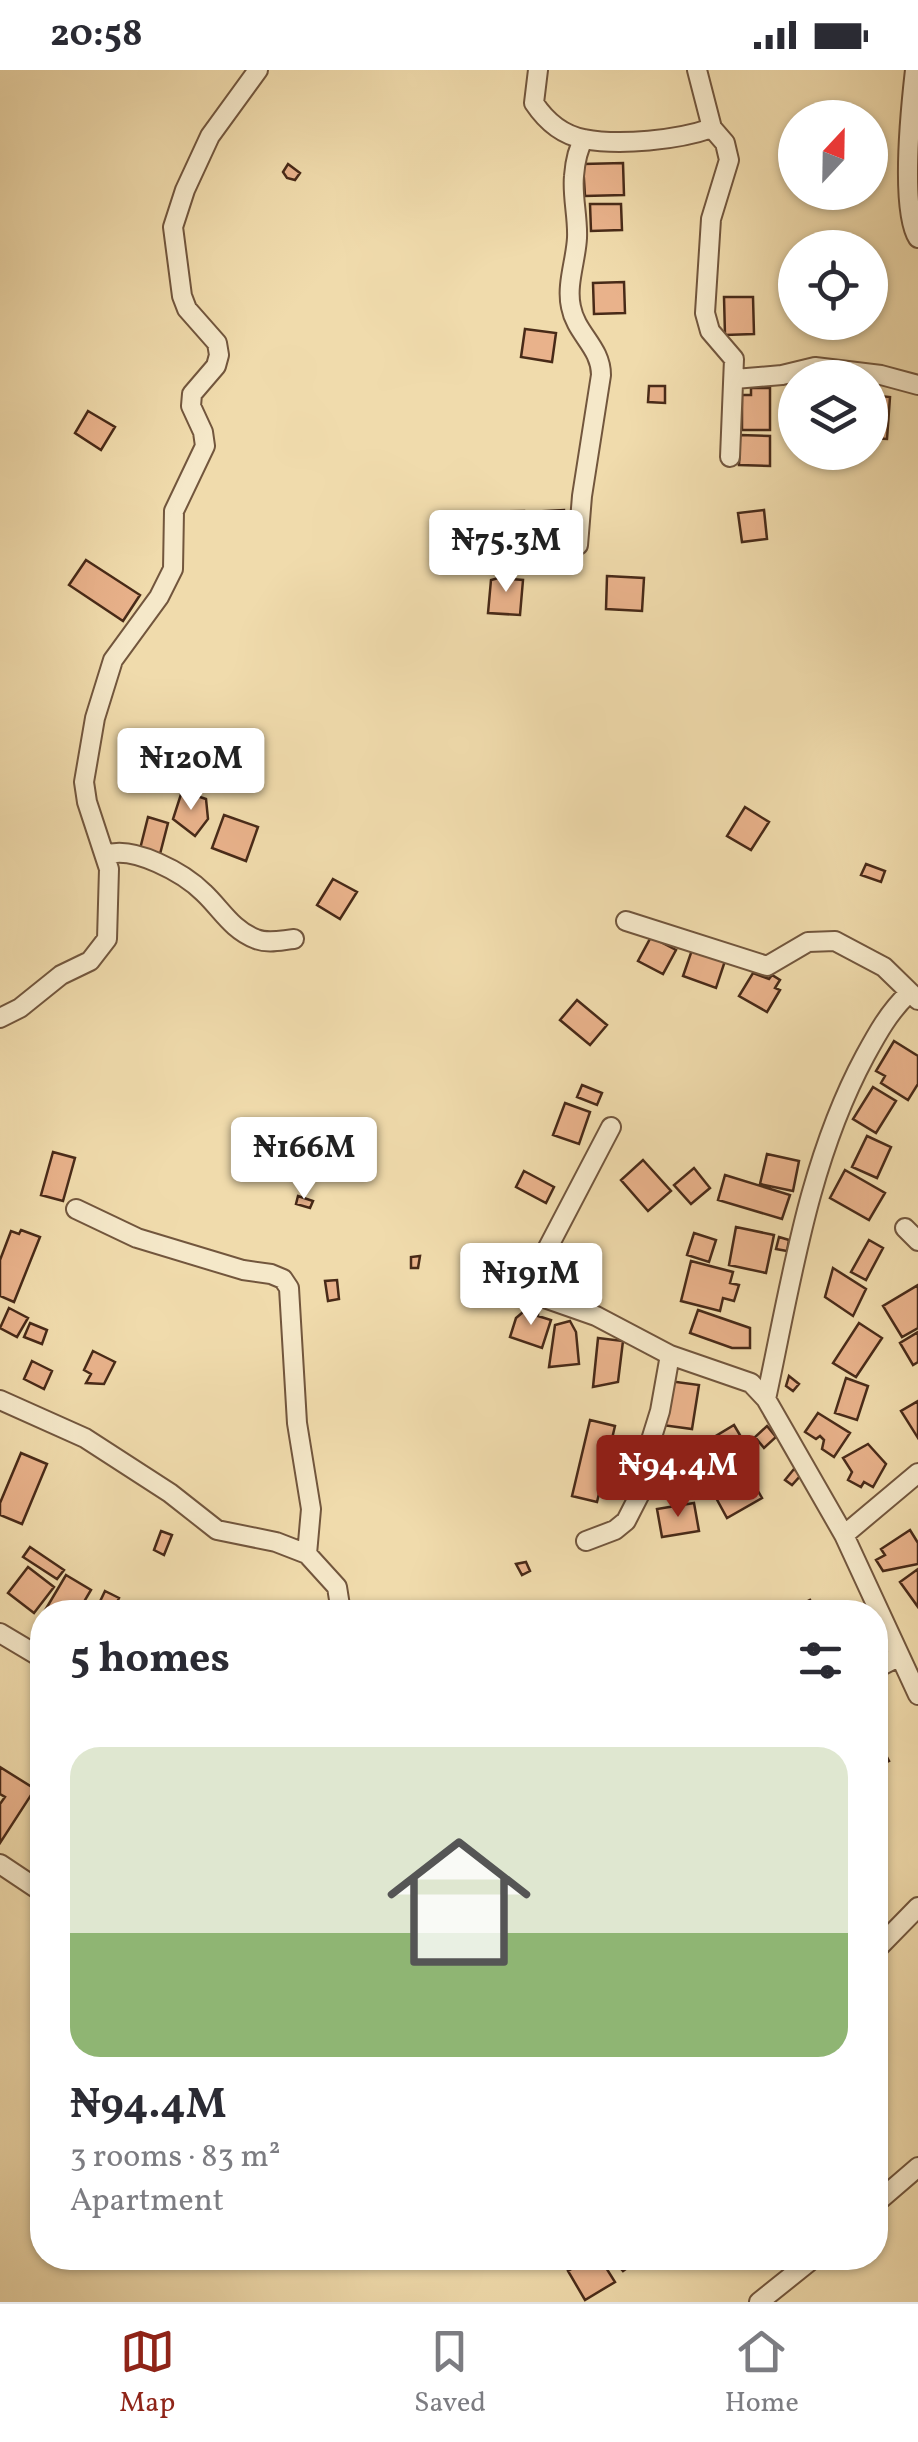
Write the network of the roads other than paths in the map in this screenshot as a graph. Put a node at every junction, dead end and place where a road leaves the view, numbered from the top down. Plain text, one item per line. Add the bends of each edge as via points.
1 (258, 70) edge
2 (538, 70) edge
3 (697, 70) edge
4 (915, 70) edge
5 (712, 128) junction
6 (584, 140) junction
7 (918, 238) edge
8 (735, 379) junction
9 (918, 385) edge
10 (730, 458) dead end
11 (578, 545) dead end
12 (106, 855) junction
13 (626, 920) dead end
14 (294, 938) dead end
15 (913, 997) edge
16 (0, 1018) edge
17 (611, 1128) dead end
18 (76, 1209) dead end
19 (670, 1355) junction
20 (766, 1399) junction
21 (0, 1400) edge
22 (918, 1473) edge
23 (844, 1535) junction
24 (586, 1541) dead end
25 (307, 1554) junction
26 (340, 1600) edge
27 (874, 1600) edge
28 (888, 1630) edge
29 (0, 1633) edge
30 (30, 1651) edge
31 (900, 1656) junction
32 (888, 1662) edge
33 (918, 1695) edge
34 (0, 1864) edge
35 (30, 1884) edge
36 (918, 1907) edge
37 (888, 1938) edge
38 (918, 2167) edge
39 (888, 2193) edge
40 (799, 2270) edge
41 (760, 2302) edge

1 - 12 street via 210,136 173,227 182,296 220,355 192,394 205,446 174,510 173,569 113,660 95,718 84,782
2 - 6 street via 534,103 545,120
3 - 5 street
4 - 7 street via 910,192
5 - 6 street via 666,140
5 - 8 street via 729,160 711,219 705,313 710,331 734,359
6 - 11 street via 574,176 577,241 570,305 596,349 601,375
8 - 9 street via 815,368
8 - 10 street
12 - 14 street via 127,852 154,861 202,890 218,912 254,939
12 - 16 street via 110,919 100,952
13 - 15 street via 760,966 808,942 835,941 884,967
15 - 20 street via 896,1006 836,1112 811,1192
17 - 19 street via 531,1288
18 - 25 street via 137,1238 272,1274 290,1288 298,1434 311,1510
19 - 20 street via 751,1383
19 - 24 street via 646,1482 626,1521
20 - 23 street
21 - 25 street via 85,1438 217,1530
22 - 23 street
23 - 27 street
25 - 26 street via 338,1587
28 - 31 street
29 - 30 street
31 - 32 street
31 - 33 street
34 - 35 street
36 - 37 street
38 - 39 street
40 - 41 street

